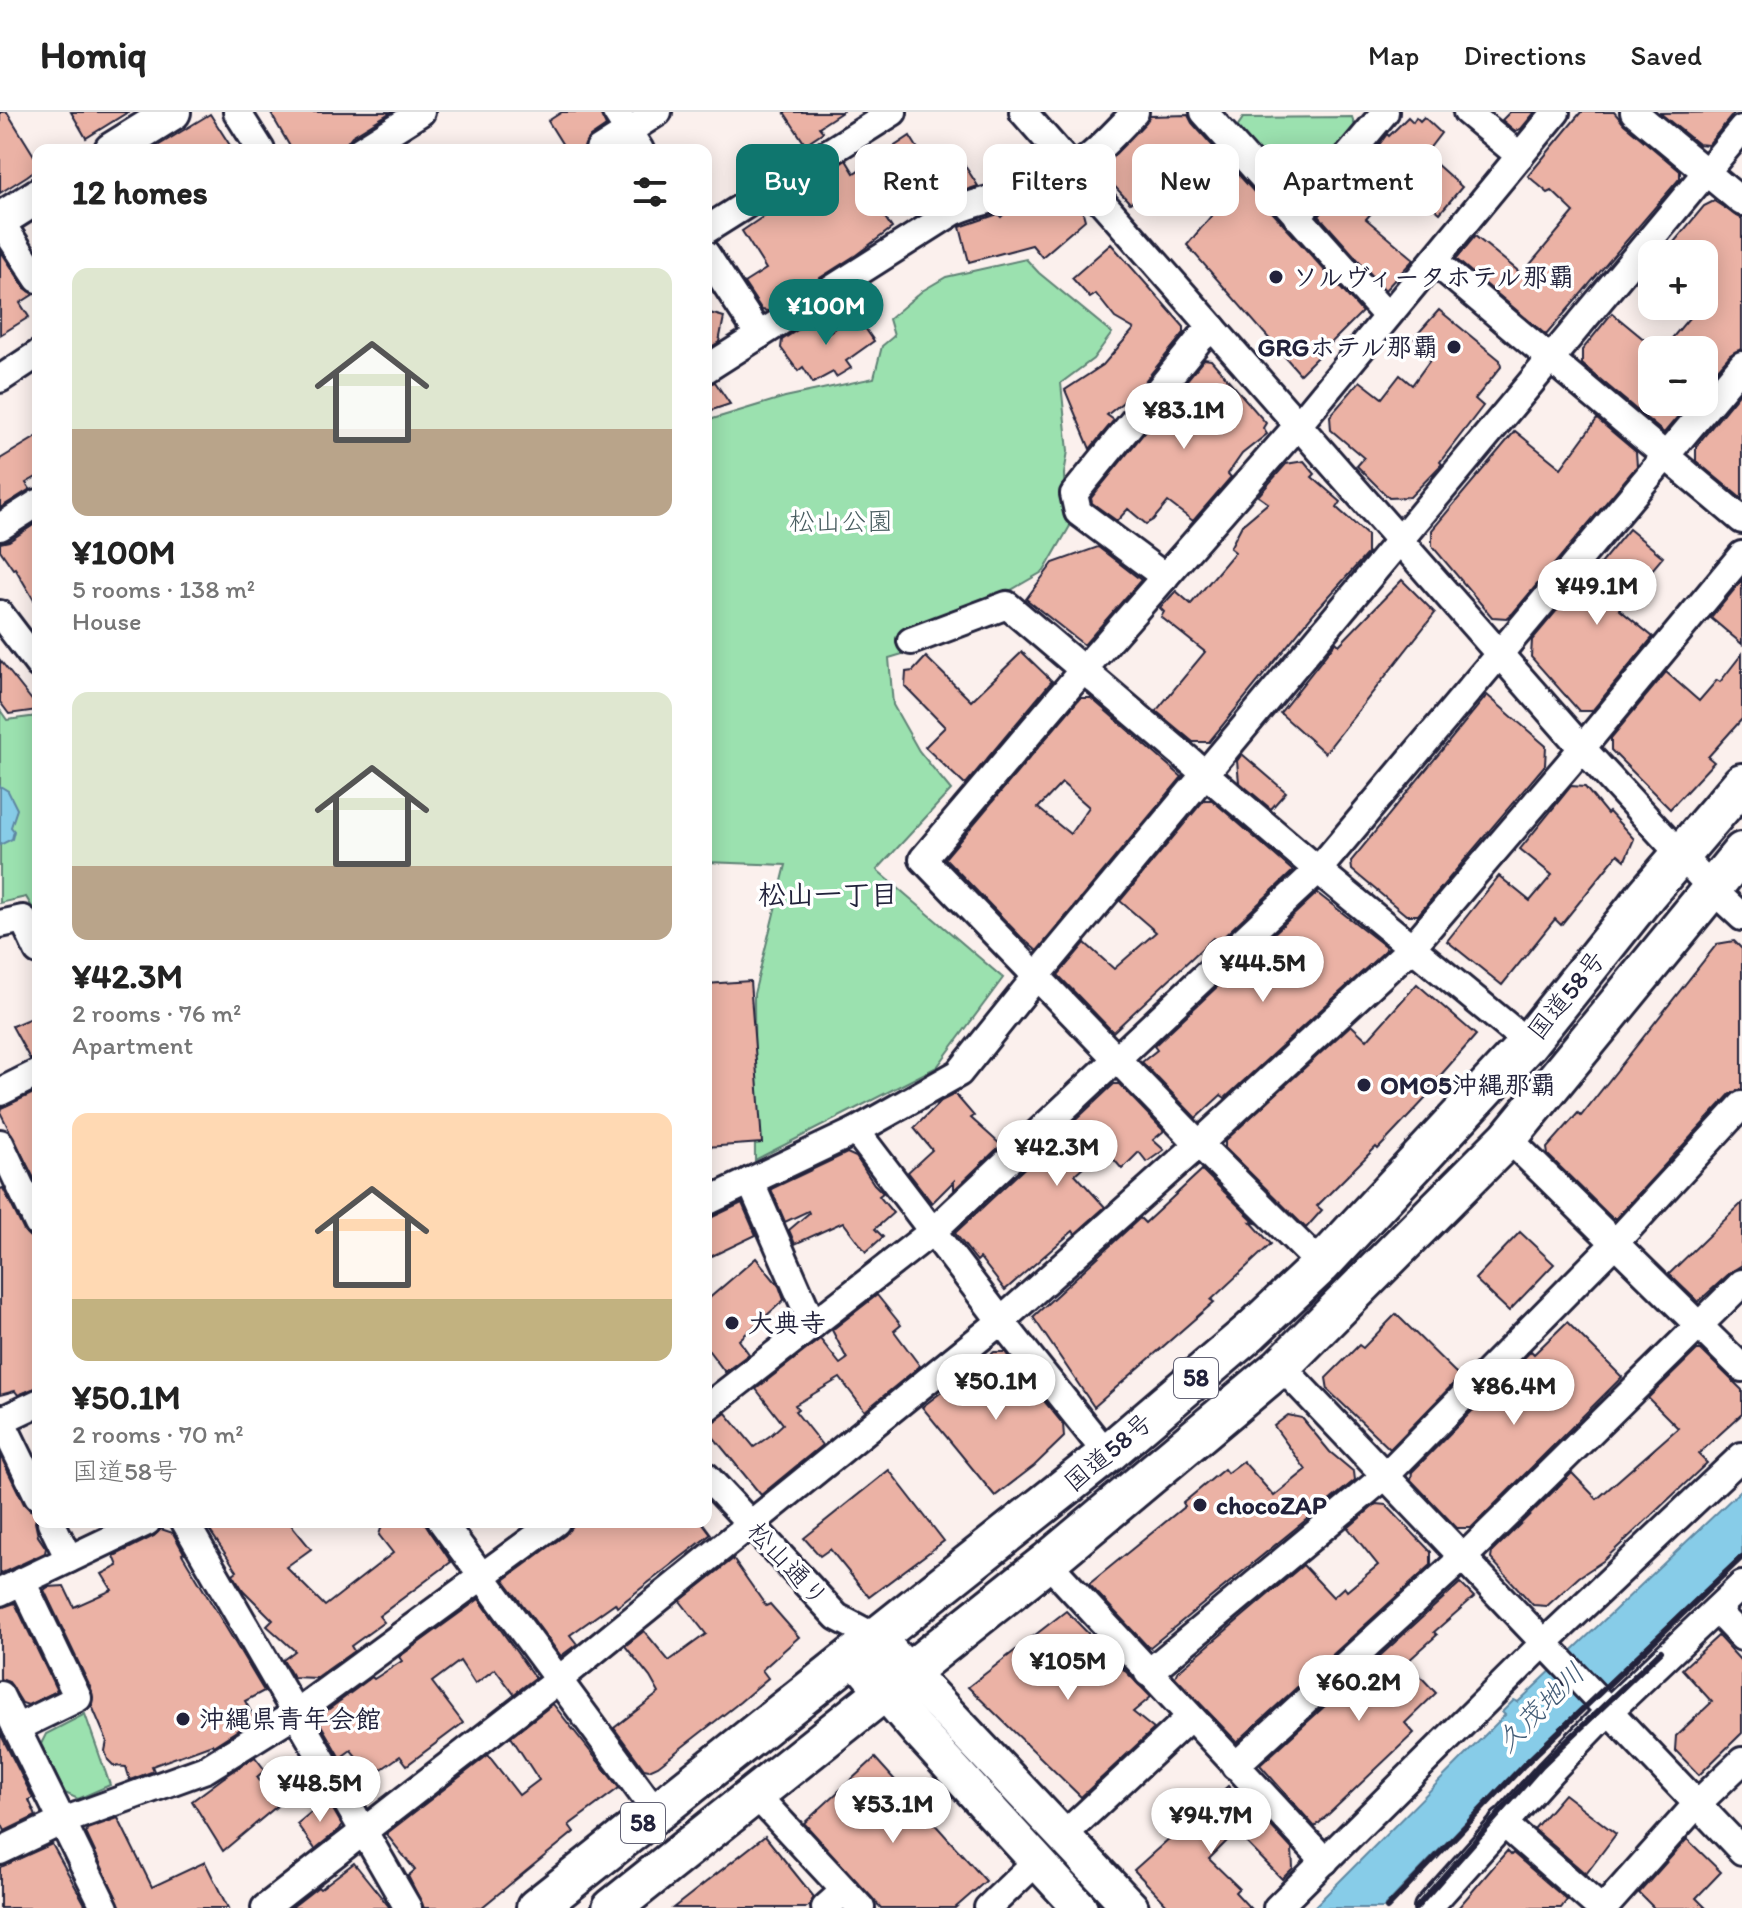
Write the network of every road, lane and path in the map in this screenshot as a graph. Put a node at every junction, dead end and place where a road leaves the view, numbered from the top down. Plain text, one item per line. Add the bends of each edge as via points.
1 (173, 112) edge
2 (237, 112) edge
3 (421, 112) edge
4 (658, 112) edge
5 (893, 112) edge
6 (1023, 112) edge
7 (1135, 112) edge
8 (1204, 112) edge
9 (1385, 112) edge
10 (1467, 112) edge
11 (1556, 112) edge
12 (1634, 112) edge
13 (1742, 129) edge
14 (628, 131) edge
15 (122, 144) edge
16 (257, 144) edge
17 (370, 144) edge
18 (608, 144) edge
19 (1051, 144) edge
20 (1104, 144) edge
21 (1520, 156) junction
22 (1706, 172) junction
23 (32, 200) edge
24 (983, 200) edge
25 (1742, 202) edge
26 (1114, 216) edge
27 (1297, 217) junction
28 (0, 220) edge
29 (712, 226) edge
30 (1434, 261) junction
31 (712, 263) edge
32 (32, 270) edge
33 (1387, 316) junction
34 (1213, 328) junction
35 (759, 335) junction
36 (32, 358) edge
37 (1550, 359) junction
38 (712, 365) edge
39 (1742, 365) edge
40 (0, 379) edge
41 (1299, 424) junction
42 (1667, 457) junction
43 (32, 507) edge
44 (1742, 520) edge
45 (0, 527) edge
46 (1400, 540) junction
47 (1742, 555) edge
48 (1165, 577) junction
49 (0, 614) edge
50 (911, 641) dead end
51 (32, 653) edge
52 (1500, 654) junction
53 (1083, 670) junction
54 (1582, 748) junction
55 (1205, 774) junction
56 (1742, 783) edge
57 (1742, 852) edge
58 (1681, 856) junction
59 (1318, 870) junction
60 (1712, 889) junction
61 (1742, 917) edge
62 (0, 924) edge
63 (32, 938) edge
64 (1411, 948) junction
65 (1036, 977) junction
66 (1528, 1043) junction
67 (1116, 1059) junction
68 (32, 1076) edge
69 (0, 1092) edge
70 (1742, 1105) edge
71 (856, 1131) junction
72 (1508, 1138) junction
73 (0, 1143) edge
74 (1199, 1144) junction
75 (750, 1181) junction
76 (712, 1199) edge
77 (32, 1211) edge
78 (933, 1231) junction
79 (1614, 1244) junction
80 (1321, 1265) junction
81 (1742, 1283) edge
82 (1001, 1321) junction
83 (813, 1325) junction
84 (1699, 1326) junction
85 (1281, 1366) junction
86 (1742, 1368) edge
87 (712, 1403) edge
88 (32, 1406) edge
89 (0, 1420) edge
90 (1107, 1454) junction
91 (1742, 1456) edge
92 (1385, 1476) junction
93 (712, 1483) edge
94 (32, 1484) edge
95 (750, 1524) junction
96 (54, 1528) edge
97 (134, 1528) edge
98 (188, 1528) edge
99 (446, 1528) edge
100 (548, 1528) edge
101 (1462, 1558) junction
102 (69, 1559) junction
103 (1047, 1562) junction
104 (482, 1578) junction
105 (1742, 1585) edge
106 (11, 1586) edge
107 (1716, 1610) junction
108 (1742, 1637) edge
109 (865, 1647) junction
110 (1549, 1650) junction
111 (1148, 1673) junction
112 (557, 1681) junction
113 (896, 1682) junction
114 (0, 1695) edge
115 (1602, 1705) junction
116 (296, 1713) junction
117 (1189, 1718) junction
118 (16, 1728) junction
119 (1742, 1761) edge
120 (1235, 1766) junction
121 (755, 1794) junction
122 (1697, 1804) junction
123 (656, 1812) junction
124 (63, 1821) junction
125 (1503, 1823) junction
126 (363, 1831) junction
127 (1064, 1835) junction
128 (0, 1851) edge
129 (1742, 1851) edge
130 (1038, 1860) junction
131 (1325, 1861) junction
132 (843, 1902) edge
133 (1612, 1905) edge
134 (105, 1908) edge
135 (265, 1908) edge
136 (408, 1908) edge
137 (536, 1908) edge
138 (612, 1908) edge
139 (988, 1908) edge
140 (1080, 1908) edge
141 (1131, 1908) edge
142 (1277, 1908) edge
143 (1428, 1908) edge

1 - 15 main road
2 - 16 street
3 - 17 street
4 - 14 street
5 - 29 street
6 - 19 street
7 - 20 street
8 - 27 street
9 - 27 street
10 - 21 street
11 - 21 street
12 - 22 street
13 - 22 street
14 - 18 street
21 - 30 street
22 - 25 street
22 - 37 street
23 - 28 main road
24 - 35 street via 953,212
26 - 34 street
27 - 33 street
28 - 32 street
30 - 33 street
30 - 37 street
31 - 35 street
33 - 41 street
34 - 41 street
34 - 48 street via 1074,494 1078,512
35 - 38 street
36 - 40 street
37 - 42 street
37 - 46 street
39 - 42 street
41 - 46 street
41 - 48 street
42 - 44 street
42 - 52 street
43 - 45 street
46 - 52 street
46 - 55 street
47 - 54 street
48 - 53 street
49 - 51 street
50 - 53 street via 1007,605
52 - 54 street
52 - 59 street
53 - 55 street
53 - 65 street via 923,859
54 - 58 street
54 - 64 street
55 - 59 street
55 - 65 street
56 - 58 highway, 国道58号 / 58
57 - 60 highway, 国道58号 / 58
58 - 60 street
58 - 66 highway, 国道58号 / 58
59 - 64 street
59 - 67 street
60 - 61 street
60 - 72 highway, 国道58号 / 58
62 - 63 street via 23,919
64 - 66 street
64 - 74 street
65 - 67 street
65 - 71 street via 959,1073
66 - 80 highway, 国道58号 / 58
67 - 74 street
67 - 78 street
68 - 69 street
70 - 79 street
71 - 75 street
71 - 78 street
72 - 79 street
72 - 85 highway, 国道58号 / 58
73 - 77 street
74 - 80 street
74 - 82 street
75 - 76 street
75 - 83 street
78 - 82 street
78 - 83 street
79 - 84 street
79 - 92 street
80 - 90 highway, 国道58号 / 58
81 - 84 street
82 - 90 street
82 - 95 street
83 - 87 street
84 - 86 street
84 - 101 street
85 - 92 street
85 - 103 highway, 国道58号 / 58
88 - 89 street
89 - 94 street
90 - 109 highway, 国道58号 / 58
91 - 110 street
92 - 101 street
92 - 111 street
93 - 95 street, 松山通り
95 - 109 street, 松山通り
95 - 112 street
96 - 102 street
97 - 102 street
98 - 116 street
99 - 104 street
100 - 104 street
101 - 110 street
101 - 120 street
102 - 106 street
103 - 111 street
103 - 113 highway, 国道58号 / 58
104 - 112 street
104 - 116 street
105 - 107 street
106 - 118 street via 78,1698
107 - 108 street
107 - 115 street
109 - 113 main road
109 - 123 highway, 国道58号 / 58
110 - 115 street
110 - 131 street
111 - 117 street
112 - 123 street
112 - 126 street
113 - 121 highway, 国道58号 / 58
113 - 127 main road
113 - 130 main road
114 - 118 street
115 - 122 street
115 - 125 street
116 - 124 street via 206,1769
116 - 126 street
117 - 120 street
117 - 127 street
118 - 124 street
119 - 122 street
120 - 131 street
121 - 132 street
121 - 138 highway, 国道58号 / 58
122 - 129 street
122 - 133 street
123 - 137 highway, 国道58号 / 58
124 - 128 street
124 - 134 street
125 - 133 street
125 - 143 street
126 - 135 street
126 - 136 street
127 - 141 main road
130 - 139 street
130 - 140 main road
131 - 142 street

